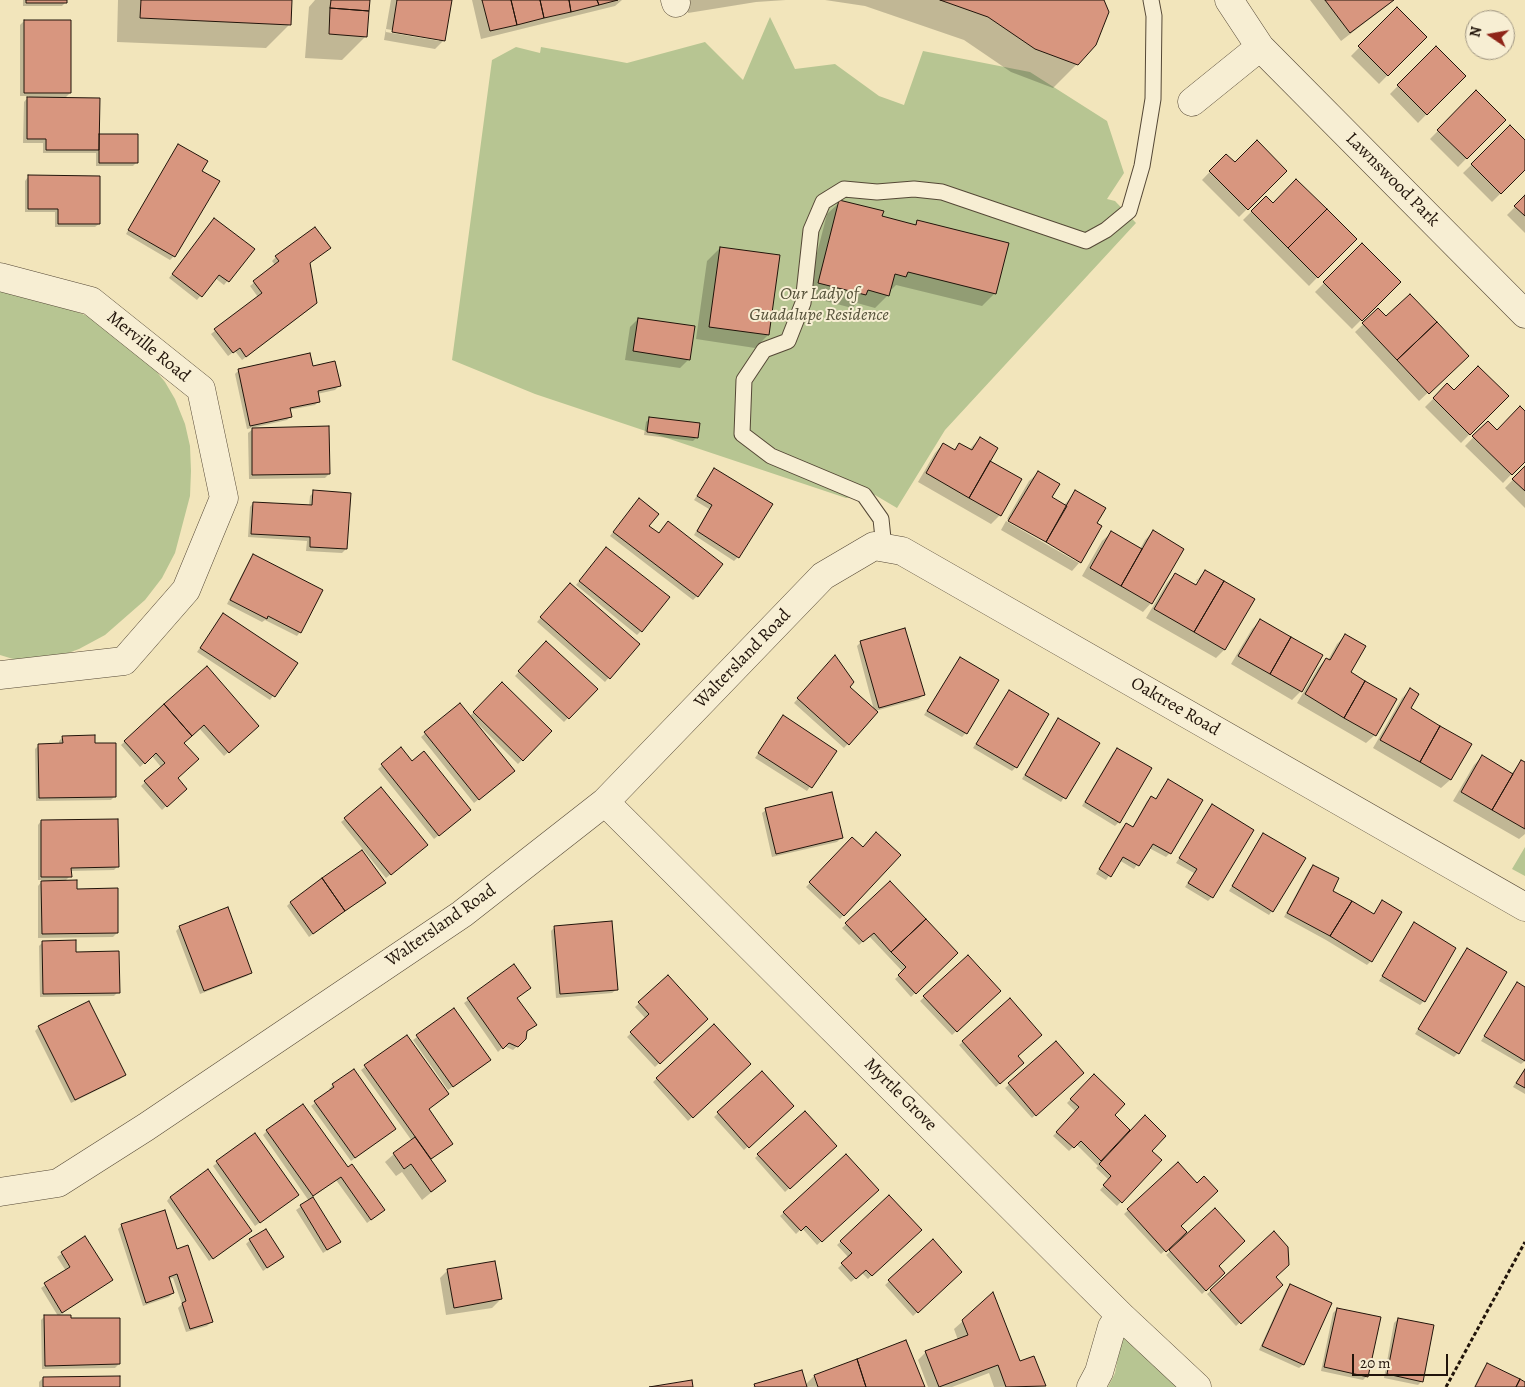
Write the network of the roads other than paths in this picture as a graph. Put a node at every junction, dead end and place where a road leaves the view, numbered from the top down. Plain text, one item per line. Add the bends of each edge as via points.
1 (1151, 0) edge
2 (1229, 0) edge
3 (1260, 47) junction
4 (1192, 102) dead end
5 (0, 277) edge
6 (1525, 314) edge
7 (884, 548) junction
8 (823, 576) joint
9 (0, 675) edge
10 (605, 802) junction
11 (1525, 907) edge
12 (0, 1192) edge
13 (1120, 1315) junction
14 (1091, 1387) edge
15 (1197, 1387) edge

1 - 7 lane via 1154,16 1153,99 1142,166 1129,211 1106,230 1086,241 942,192 914,189 877,192 844,189 824,202 811,230 803,303 788,341 764,350 744,380 742,434 771,456 864,495 881,519
2 - 3 street, Lawnswood Park
3 - 4 street
3 - 6 street, Lawnswood Park
5 - 9 street, Merville Road via 91,301 201,389 224,498 186,590 124,661
7 - 8 street, Oaktree Road via 874,546
7 - 11 street, Oaktree Road via 902,551
8 - 10 street, Waltersland Road
10 - 12 street, Waltersland Road via 462,914 146,1127 58,1183
10 - 13 street, Myrtle Grove
13 - 14 street via 1112,1327 1099,1372
13 - 15 street, Myrtle Grove

